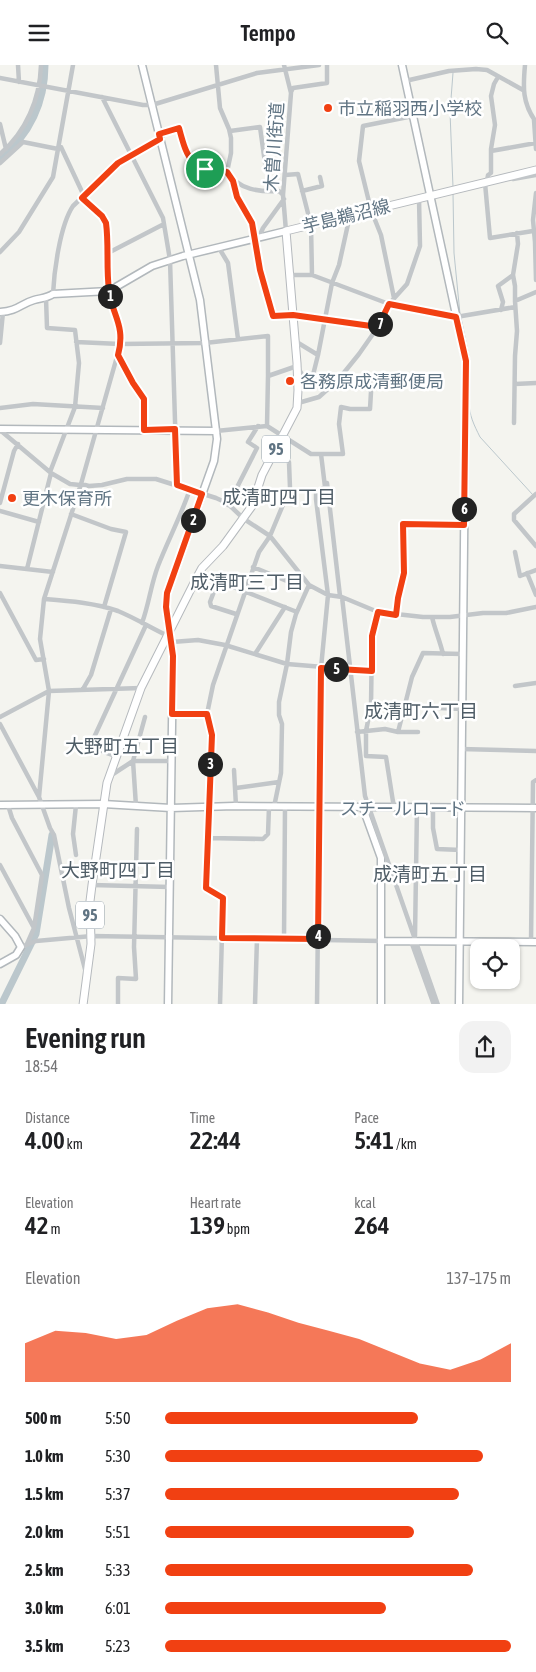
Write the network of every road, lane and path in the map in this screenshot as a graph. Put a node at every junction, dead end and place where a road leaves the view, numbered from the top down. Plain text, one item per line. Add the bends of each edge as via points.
1 (18, 65) edge
2 (41, 65) edge
3 (73, 65) edge
4 (142, 65) edge
5 (216, 65) edge
6 (319, 65) edge
7 (327, 65) edge
8 (402, 65) edge
9 (450, 65) edge
10 (525, 65) edge
11 (285, 67) edge
12 (451, 71) junction
13 (498, 77) junction
14 (0, 78) edge
15 (406, 81) junction
16 (19, 82) junction
17 (42, 86) junction
18 (217, 86) junction
19 (523, 90) junction
20 (69, 91) junction
21 (291, 93) junction
22 (102, 97) junction
23 (152, 105) junction
24 (413, 116) junction
25 (535, 121) edge
26 (0, 124) edge
27 (230, 131) junction
28 (160, 137) junction
29 (536, 143) edge
30 (58, 148) junction
31 (6, 149) junction
32 (536, 149) edge
33 (491, 151) junction
34 (0, 154) edge
35 (131, 155) junction
36 (0, 163) edge
37 (265, 163) dead end
38 (536, 169) edge
39 (227, 172) junction
40 (285, 175) junction
41 (536, 175) edge
42 (320, 177) dead end
43 (233, 181) junction
44 (485, 182) junction
45 (302, 191) junction
46 (536, 193) edge
47 (430, 195) junction
48 (83, 197) junction
49 (284, 197) junction
50 (419, 198) junction
51 (371, 210) junction
52 (350, 215) junction
53 (164, 224) junction
54 (311, 225) junction
55 (286, 231) junction
56 (533, 231) junction
57 (517, 233) junction
58 (257, 238) junction
59 (218, 248) junction
60 (0, 252) edge
61 (108, 253) junction
62 (188, 256) junction
63 (170, 260) junction
64 (290, 275) junction
65 (312, 275) junction
66 (513, 275) junction
67 (536, 280) edge
68 (332, 283) junction
69 (109, 291) junction
70 (536, 292) edge
71 (53, 294) junction
72 (394, 298) junction
73 (46, 299) junction
74 (515, 301) junction
75 (389, 304) junction
76 (515, 307) junction
77 (501, 310) junction
78 (2, 312) edge
79 (293, 315) junction
80 (459, 317) junction
81 (325, 320) junction
82 (378, 327) junction
83 (238, 339) junction
84 (295, 341) junction
85 (76, 342) junction
86 (0, 343) edge
87 (205, 343) junction
88 (120, 344) junction
89 (172, 344) junction
90 (118, 355) junction
91 (318, 355) junction
92 (297, 366) junction
93 (268, 376) junction
94 (404, 376) dead end
95 (536, 383) edge
96 (515, 384) junction
97 (298, 403) junction
98 (75, 407) junction
99 (103, 407) junction
100 (0, 408) edge
101 (514, 423) dead end
102 (267, 426) junction
103 (258, 427) junction
104 (0, 429) edge
105 (66, 429) junction
106 (175, 429) junction
107 (96, 430) junction
108 (144, 430) junction
109 (216, 431) junction
110 (284, 435) junction
111 (18, 444) junction
112 (274, 454) junction
113 (321, 454) junction
114 (51, 473) junction
115 (324, 474) junction
116 (80, 485) junction
117 (177, 485) junction
118 (190, 489) junction
119 (202, 494) junction
120 (535, 495) edge
121 (0, 503) edge
122 (228, 505) junction
123 (0, 511) edge
124 (71, 514) junction
125 (244, 519) junction
126 (39, 522) junction
127 (464, 525) junction
128 (270, 536) junction
129 (536, 545) edge
130 (516, 552) dead end
131 (0, 566) edge
132 (253, 567) junction
133 (27, 569) junction
134 (536, 570) edge
135 (53, 572) junction
136 (528, 573) junction
137 (300, 574) junction
138 (309, 585) junction
139 (245, 591) junction
140 (0, 593) edge
141 (328, 595) junction
142 (536, 595) edge
143 (341, 597) junction
144 (44, 599) junction
145 (104, 607) junction
146 (285, 607) junction
147 (536, 607) edge
148 (111, 609) junction
149 (297, 612) junction
150 (378, 612) junction
151 (236, 614) junction
152 (396, 615) junction
153 (463, 615) junction
154 (432, 617) junction
155 (144, 624) junction
156 (169, 638) junction
157 (225, 645) junction
158 (255, 654) junction
159 (443, 654) junction
160 (462, 654) junction
161 (44, 659) junction
162 (287, 664) junction
163 (321, 668) junction
164 (350, 669) junction
165 (372, 671) junction
166 (536, 683) edge
167 (515, 686) dead end
168 (141, 688) junction
169 (83, 689) junction
170 (117, 689) junction
171 (49, 691) junction
172 (404, 704) junction
173 (462, 709) junction
174 (172, 714) junction
175 (207, 714) junction
176 (0, 717) edge
177 (145, 717) dead end
178 (0, 724) edge
179 (366, 731) junction
180 (358, 732) junction
181 (398, 732) junction
182 (418, 732) dead end
183 (78, 743) dead end
184 (91, 744) junction
185 (462, 749) junction
186 (536, 751) edge
187 (116, 756) junction
188 (133, 761) junction
189 (172, 761) junction
190 (234, 771) dead end
191 (109, 777) junction
192 (536, 780) edge
193 (279, 782) junction
194 (236, 787) junction
195 (38, 797) junction
196 (0, 805) edge
197 (8, 805) junction
198 (40, 805) junction
199 (76, 805) junction
200 (103, 805) junction
201 (136, 806) junction
202 (236, 806) junction
203 (271, 807) junction
204 (285, 807) junction
205 (320, 807) junction
206 (394, 807) junction
207 (170, 808) junction
208 (208, 808) junction
209 (366, 808) junction
210 (418, 808) junction
211 (433, 808) junction
212 (535, 808) edge
213 (461, 809) junction
214 (137, 829) dead end
215 (207, 838) junction
216 (461, 850) junction
217 (76, 855) dead end
218 (0, 865) edge
219 (534, 870) edge
220 (92, 885) junction
221 (136, 886) junction
222 (170, 887) junction
223 (0, 919) edge
224 (34, 928) junction
225 (92, 936) junction
226 (135, 937) junction
227 (169, 937) junction
228 (76, 938) junction
229 (222, 938) junction
230 (257, 938) junction
231 (284, 939) junction
232 (318, 939) junction
233 (381, 941) junction
234 (413, 941) junction
235 (460, 941) junction
236 (534, 942) edge
237 (26, 945) junction
238 (0, 964) edge
239 (87, 977) junction
240 (83, 1004) edge
241 (118, 1004) edge
242 (168, 1004) edge
243 (220, 1004) edge
244 (255, 1004) edge
245 (317, 1004) edge
246 (380, 1004) edge
247 (434, 1004) edge
248 (438, 1004) edge
249 (458, 1004) edge

1 - 16 street
2 - 17 street
3 - 20 street
4 - 23 street
5 - 18 street
6 - 11 street
7 - 21 street via 327,83 293,89
8 - 15 street
9 - 12 street
10 - 19 street
11 - 18 street
11 - 21 street, 木曽川街道
12 - 13 street via 476,69
12 - 15 street
13 - 19 street
13 - 33 street via 491,96 495,125
14 - 16 street
15 - 24 street
16 - 17 street
17 - 20 street
17 - 31 street via 27,121
18 - 23 street
18 - 27 street via 220,108
19 - 25 street
20 - 22 street
20 - 30 street
21 - 40 street, 木曽川街道
22 - 23 street
22 - 35 street
23 - 28 street
24 - 47 street
24 - 51 street via 363,125 359,161
25 - 29 street
26 - 31 street
27 - 37 street via 260,127
27 - 39 street via 231,153
28 - 35 street
28 - 39 street via 179,128 186,154 193,161 205,169
28 - 62 street
29 - 32 street
29 - 33 street
30 - 36 street via 23,142
30 - 48 street via 61,147
30 - 60 street via 53,177 18,232
31 - 34 street
33 - 44 street via 491,173
35 - 48 street via 108,171
35 - 53 street
38 - 44 main road, 芋島鵜沼線
39 - 43 street
40 - 45 street via 298,174
40 - 49 street, 木曽川街道
41 - 44 street
42 - 45 street via 322,186
43 - 49 street via 251,190 279,191
43 - 58 street via 237,197
44 - 47 main road, 芋島鵜沼線
44 - 57 street via 490,238
45 - 54 street
46 - 56 street
47 - 50 main road, 芋島鵜沼線
47 - 80 street
48 - 61 street via 106,223
48 - 71 street via 68,213 55,263
49 - 55 street, 木曽川街道
49 - 58 street
50 - 51 main road, 芋島鵜沼線
50 - 72 street via 420,246 407,284
51 - 52 main road, 芋島鵜沼線
51 - 72 street via 381,235
52 - 54 main road, 芋島鵜沼線
52 - 68 street
53 - 61 street
53 - 63 street
54 - 55 main road, 芋島鵜沼線
54 - 65 street
55 - 58 street
55 - 64 main road, 芋島鵜沼線 / 95
56 - 57 street
56 - 67 street
57 - 66 street
58 - 59 street
58 - 79 street via 260,270 273,316
59 - 62 street
59 - 83 street via 228,263
61 - 69 street
62 - 63 street
62 - 87 street via 200,299
63 - 69 street via 152,266
63 - 89 street
64 - 65 street
64 - 79 main road, 芋島鵜沼線 / 95
65 - 68 street
66 - 74 street
66 - 77 street via 498,286 503,303
68 - 75 street
68 - 81 street
69 - 71 street
69 - 88 street via 120,326
70 - 74 street
71 - 73 street
72 - 75 street
73 - 78 street
73 - 85 street via 47,328 75,331
74 - 76 street
75 - 80 street
75 - 82 street
76 - 77 street
76 - 96 street
77 - 80 street
78 - 86 street
79 - 81 street
79 - 84 main road, 芋島鵜沼線 / 95
80 - 127 street via 466,361
81 - 82 street
81 - 91 street
82 - 97 street via 338,380 319,397
83 - 87 street
83 - 93 street via 268,336
84 - 91 street
84 - 92 main road, 芋島鵜沼線 / 95
85 - 88 street
85 - 98 street via 79,363
87 - 89 street
87 - 109 street
88 - 89 street
88 - 90 street
89 - 106 street
90 - 99 street
90 - 108 street via 144,399
91 - 92 street via 308,385
92 - 93 street
92 - 97 main road, 芋島鵜沼線 / 95
93 - 102 street
94 - 113 street via 382,376 368,382 370,409 341,407 339,424 344,454
95 - 96 street
96 - 101 street
97 - 110 main road, 芋島鵜沼線 / 95
98 - 99 street
98 - 100 street via 33,404
98 - 105 street
99 - 107 street
102 - 103 street
102 - 110 street
103 - 109 street
103 - 122 street via 248,442 257,448
104 - 105 street
104 - 111 street
105 - 107 street
105 - 114 street
106 - 108 street
106 - 109 street
106 - 117 street
107 - 108 street
107 - 116 street
109 - 119 street via 216,453
110 - 112 main road, 芋島鵜沼線 / 95
110 - 113 street via 311,454
111 - 114 street
111 - 121 street
112 - 125 main road, 芋島鵜沼線 / 95
112 - 128 street via 289,462 290,488
113 - 115 street
114 - 116 street via 70,484
114 - 126 street
115 - 141 street via 325,487 316,492 316,499
115 - 143 street
116 - 117 street via 143,478
116 - 124 street
117 - 118 street
118 - 119 street
118 - 155 street via 157,568
119 - 122 street
119 - 156 street via 167,593
120 - 129 street via 514,514 514,520
122 - 125 street
123 - 126 street
124 - 135 street
124 - 145 street via 126,532
125 - 128 street
125 - 156 main road, 芋島鵜沼線 / 95 via 202,568
126 - 133 street
127 - 152 street via 403,524 404,573
127 - 153 street
128 - 132 street
128 - 137 street
130 - 136 street via 520,576
131 - 133 street
132 - 137 street via 294,584
132 - 139 street
133 - 135 street
134 - 136 street
135 - 144 street
136 - 142 street
137 - 138 street
138 - 141 street
138 - 149 street
139 - 146 street
139 - 151 street
139 - 151 street via 218,581 211,606
140 - 161 street via 36,660
141 - 143 street
141 - 163 street
143 - 150 street
143 - 164 street
144 - 145 street
144 - 161 street via 40,639
145 - 148 street
146 - 149 street
146 - 158 street
147 - 153 street via 506,613
148 - 155 street
148 - 169 street via 91,675
149 - 162 street
150 - 152 street
150 - 165 street via 372,636
151 - 157 street
152 - 154 street
153 - 154 street
153 - 160 street
154 - 159 street
155 - 156 street
155 - 170 street
156 - 157 street
156 - 168 main road, 芋島鵜沼線 / 95
156 - 174 street via 173,656
157 - 158 street
157 - 175 street
158 - 162 street
159 - 160 street
159 - 172 street via 423,653
160 - 173 street
161 - 171 street
162 - 163 street
162 - 193 street via 279,702 282,724
163 - 164 street
163 - 205 street
164 - 165 street
164 - 180 street
165 - 179 street
166 - 167 street
168 - 170 street
168 - 187 main road, 芋島鵜沼線 / 95
169 - 170 street
169 - 171 street
170 - 184 street
171 - 176 street
171 - 195 street
172 - 173 street
172 - 181 street
173 - 185 street
174 - 175 street
174 - 189 street
175 - 208 street via 212,735
177 - 188 street
178 - 195 street
179 - 180 street
179 - 181 street via 385,729
179 - 206 street via 366,756 386,757
180 - 209 street
181 - 182 street
183 - 184 street
184 - 187 street
185 - 186 street
185 - 213 street
187 - 191 main road, 芋島鵜沼線 / 95
188 - 189 street
188 - 191 street
188 - 201 street
189 - 207 street
190 - 194 street
191 - 200 main road, 芋島鵜沼線 / 95
192 - 212 street via 533,782
193 - 194 street
193 - 203 street
194 - 202 street
195 - 198 street
196 - 197 street, スチールロード
197 - 198 street, スチールロード
197 - 224 street via 42,875
198 - 199 street, スチールロード
198 - 228 street via 54,835
199 - 200 street, スチールロード
199 - 217 street via 73,834
200 - 201 street, スチールロード
200 - 220 main road, 芋島鵜沼線 / 95
201 - 207 street, スチールロード
202 - 203 street, スチールロード
202 - 208 street, スチールロード
203 - 204 street, スチールロード
203 - 215 street via 268,834 263,839
204 - 205 street, スチールロード
204 - 231 street
205 - 209 street, スチールロード
205 - 232 street
206 - 209 street, スチールロード
206 - 210 street, スチールロード
207 - 208 street, スチールロード
207 - 222 street
208 - 215 street
209 - 233 street via 380,858
209 - 234 street
210 - 211 street, スチールロード
210 - 234 street
211 - 213 street, スチールロード
211 - 216 street via 437,849
212 - 213 street, スチールロード
212 - 219 street
213 - 216 street
214 - 221 street
215 - 229 street via 206,888 223,898
216 - 235 street
218 - 224 street
219 - 236 street
220 - 221 street
220 - 225 main road, 芋島鵜沼線 / 95
221 - 222 street
221 - 226 street
222 - 227 street
223 - 237 street
224 - 237 street
225 - 226 street
225 - 228 street
225 - 239 main road, 芋島鵜沼線 / 95
226 - 227 street
226 - 241 street via 136,979 118,978
227 - 229 street
227 - 242 street
228 - 237 street via 36,941
228 - 239 street
229 - 230 street
229 - 243 street
230 - 231 street
230 - 244 street
231 - 232 street
232 - 233 street
232 - 245 street
233 - 234 street
233 - 246 street
234 - 235 street
234 - 247 street
234 - 248 street
235 - 236 street
235 - 249 street
237 - 238 street
239 - 240 main road, 芋島鵜沼線 / 95

